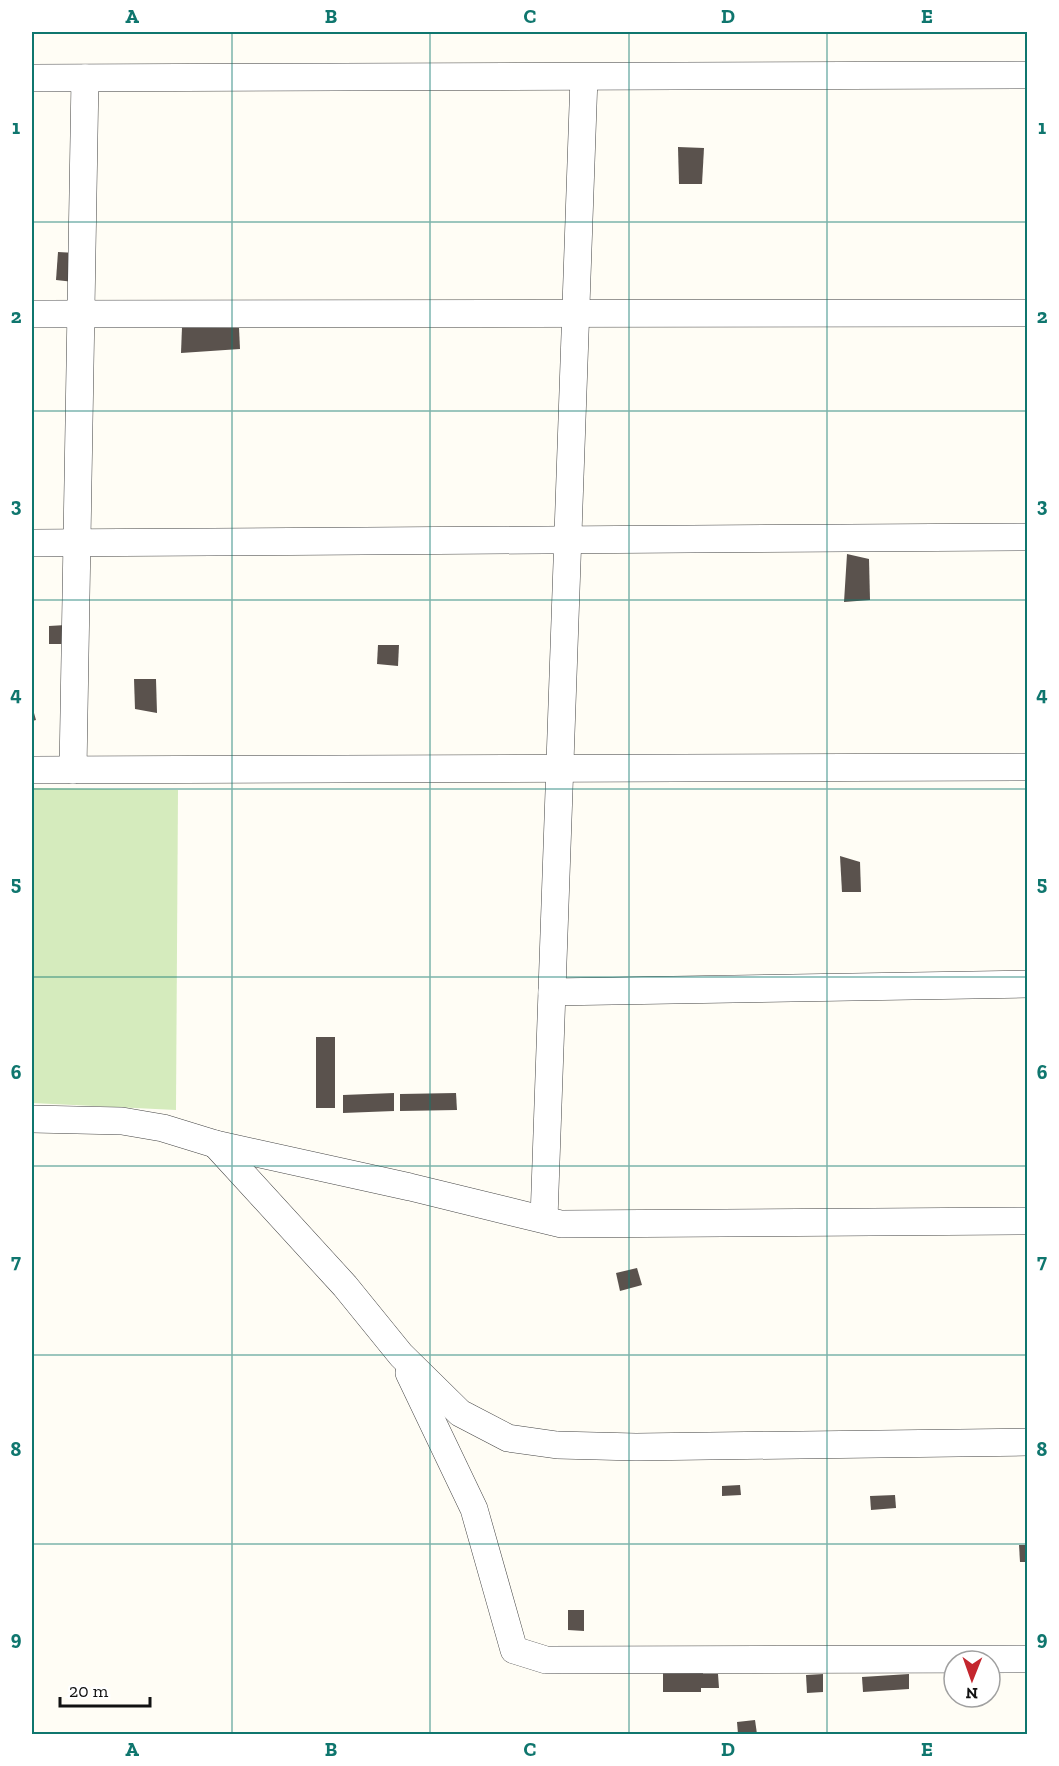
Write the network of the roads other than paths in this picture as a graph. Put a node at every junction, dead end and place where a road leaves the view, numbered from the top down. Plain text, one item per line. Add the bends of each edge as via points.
1 (1028, 75) edge
2 (584, 77) junction
3 (32, 78) edge
4 (85, 78) junction
5 (1028, 313) edge
6 (32, 314) edge
7 (81, 314) junction
8 (576, 314) junction
9 (1028, 537) edge
10 (567, 540) junction
11 (32, 543) edge
12 (77, 543) junction
13 (1028, 766) edge
14 (560, 769) junction
15 (32, 770) edge
16 (73, 770) junction
17 (1028, 984) edge
18 (552, 992) junction
19 (32, 1119) edge
20 (215, 1144) junction
21 (544, 1220) junction
22 (1028, 1221) edge
23 (401, 1355) junction
24 (1028, 1442) edge
25 (1028, 1659) edge

1 - 2 street
2 - 4 street
2 - 8 street
3 - 4 street
4 - 7 street
5 - 8 street
6 - 7 street
7 - 8 street
7 - 12 street
8 - 10 street
9 - 10 street
10 - 12 street
10 - 14 street
11 - 12 street
12 - 16 street
13 - 14 street
14 - 16 street
14 - 18 street
15 - 16 street
17 - 18 street
18 - 21 street
19 - 20 street via 122,1121 163,1128
20 - 21 street
20 - 23 street via 345,1286
21 - 22 street via 561,1224
23 - 24 street via 460,1413 508,1438 557,1445
23 - 25 street via 474,1509 514,1650 546,1660

